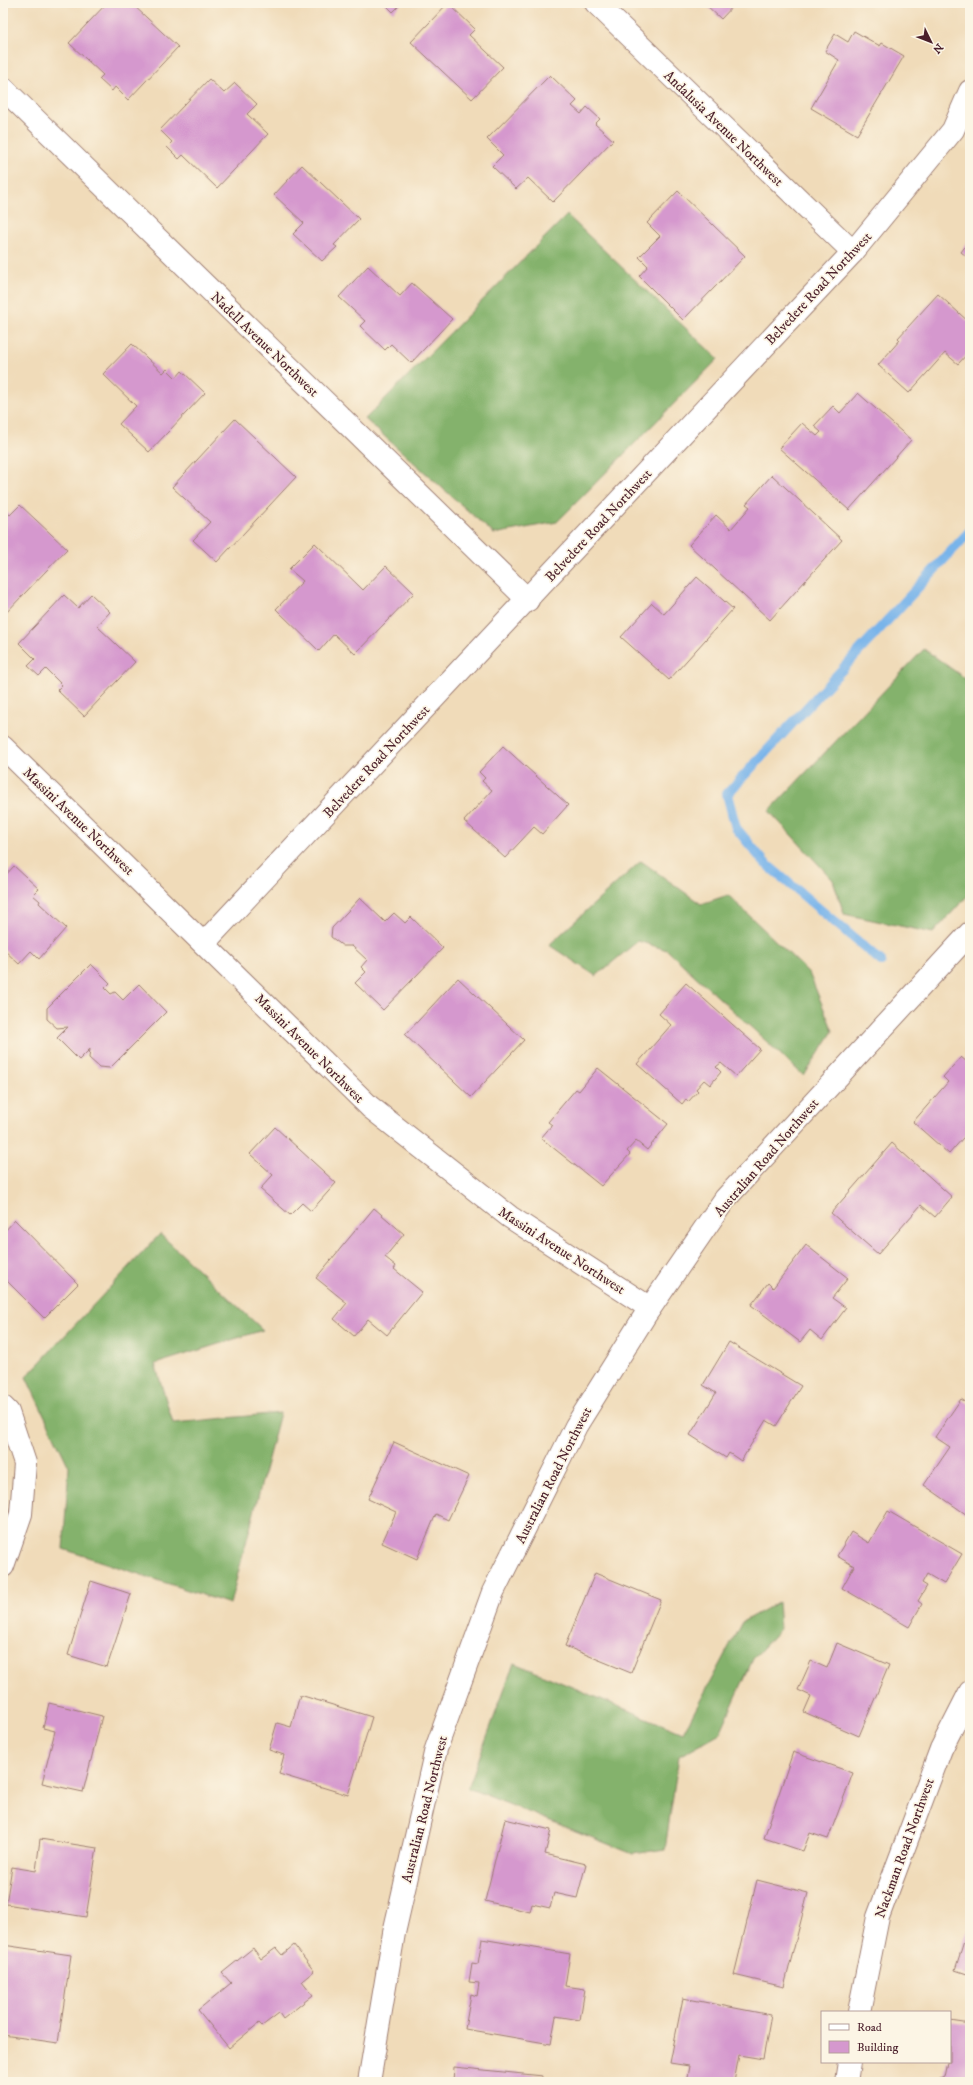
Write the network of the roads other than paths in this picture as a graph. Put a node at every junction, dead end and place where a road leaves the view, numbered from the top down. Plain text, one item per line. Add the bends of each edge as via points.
1 (596, 3) edge
2 (3, 88) edge
3 (970, 91) edge
4 (853, 252) junction
5 (528, 600) junction
6 (3, 747) edge
7 (970, 933) edge
8 (204, 943) junction
9 (650, 1308) junction
10 (3, 1407) edge
11 (3, 1566) edge
12 (970, 1692) edge
13 (859, 2011) edge
14 (848, 2063) edge
15 (369, 2082) edge
16 (846, 2082) edge

1 - 4 street, Andalusia Avenue Northwest
2 - 5 street, Nadell Avenue Northwest
3 - 4 street, Belvedere Road Northwest via 953,130
4 - 5 street, Belvedere Road Northwest
5 - 8 street, Belvedere Road Northwest
6 - 8 street, Massini Avenue Northwest
7 - 9 street, Australian Road Northwest via 726,1199
8 - 9 street, Massini Avenue Northwest via 370,1107 510,1218
9 - 15 street, Australian Road Northwest via 576,1426 493,1592 436,1750 394,1933
10 - 11 street via 8,1412 26,1463 22,1514
12 - 13 street, Nackman Road Northwest via 941,1749 878,1917
14 - 16 street

